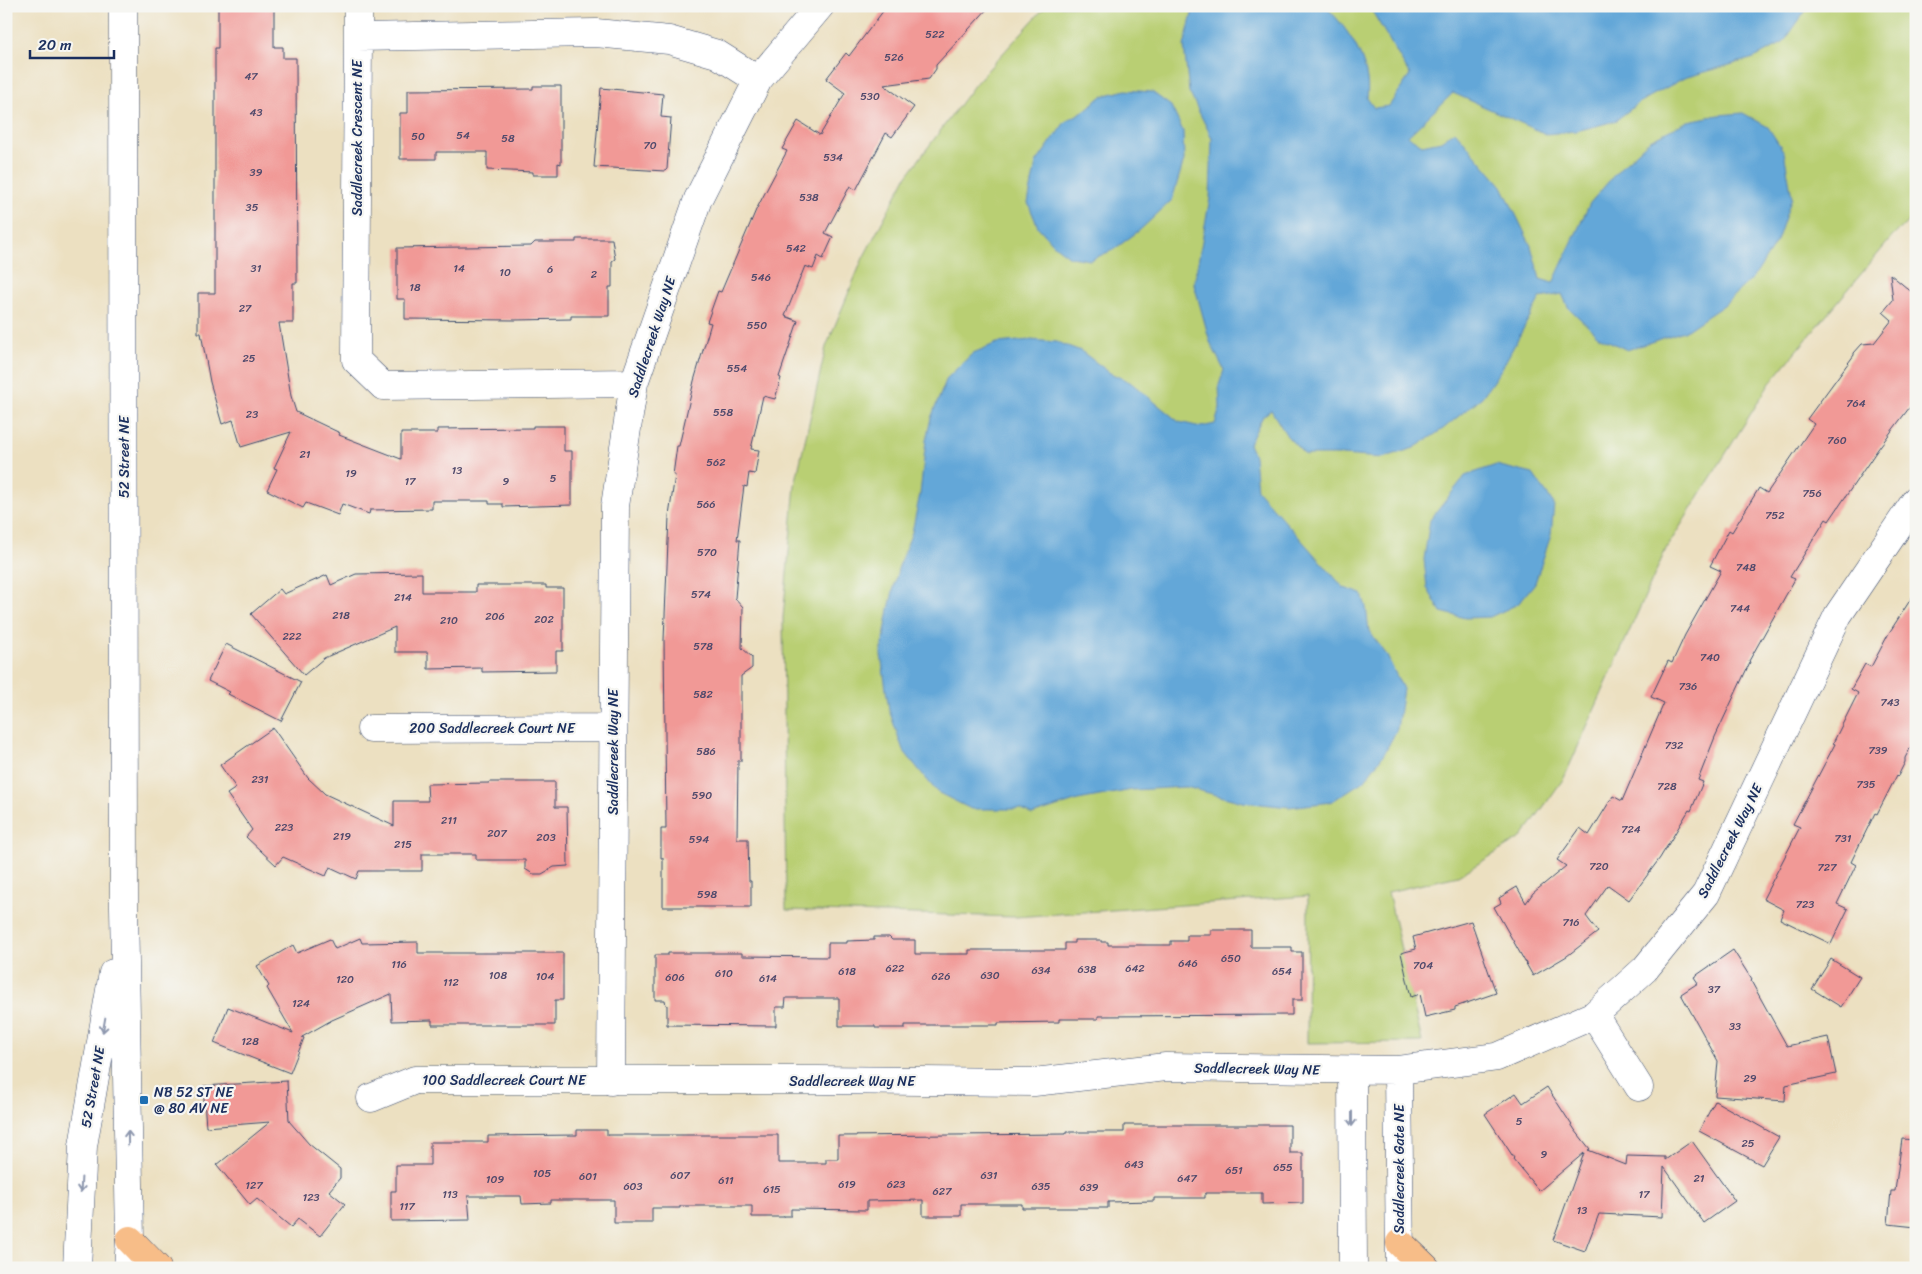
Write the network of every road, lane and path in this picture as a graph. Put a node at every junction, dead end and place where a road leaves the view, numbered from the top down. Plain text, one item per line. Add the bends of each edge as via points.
1 (123, 6) edge
2 (358, 6) edge
3 (820, 6) edge
4 (358, 37) junction
5 (758, 80) junction
6 (634, 383) junction
7 (1916, 500) edge
8 (613, 728) junction
9 (371, 729) dead end
10 (124, 908) junction
11 (1594, 1015) junction
12 (1352, 1070) junction
13 (1398, 1070) junction
14 (611, 1080) junction
15 (1639, 1087) dead end
16 (371, 1098) dead end
17 (130, 1240) junction
18 (1400, 1255) edge
19 (78, 1268) edge
20 (128, 1268) edge
21 (157, 1268) edge
22 (1353, 1268) edge
23 (1426, 1268) edge

1 - 10 street, 52 Street NE
2 - 4 street, Saddlecreek Crescent NE
3 - 5 street, Saddlecreek Way NE
4 - 5 street via 596,33 669,40 717,54
4 - 6 street, Saddlecreek Crescent NE via 356,360 383,386
5 - 6 street, Saddlecreek Way NE via 698,199
6 - 8 street, Saddlecreek Way NE via 615,506
7 - 11 street, Saddlecreek Way NE via 1838,615 1706,894 1645,969
8 - 9 street, 200 Saddlecreek Court NE
8 - 14 street, Saddlecreek Way NE
17 -> 10 street, 52 Street NE
10 -> 19 street, 52 Street NE via 83,1146
11 - 13 street, Saddlecreek Way NE via 1496,1057
11 - 15 street
12 - 13 street, Saddlecreek Way NE
12 - 14 street, Saddlecreek Way NE via 1166,1068 1034,1082
12 -> 22 street
13 - 18 street, Saddlecreek Gate NE
14 - 16 street, 100 Saddlecreek Court NE via 414,1080
17 - 20 street, 52 Street NE
17 - 21 main road
18 - 23 main road

